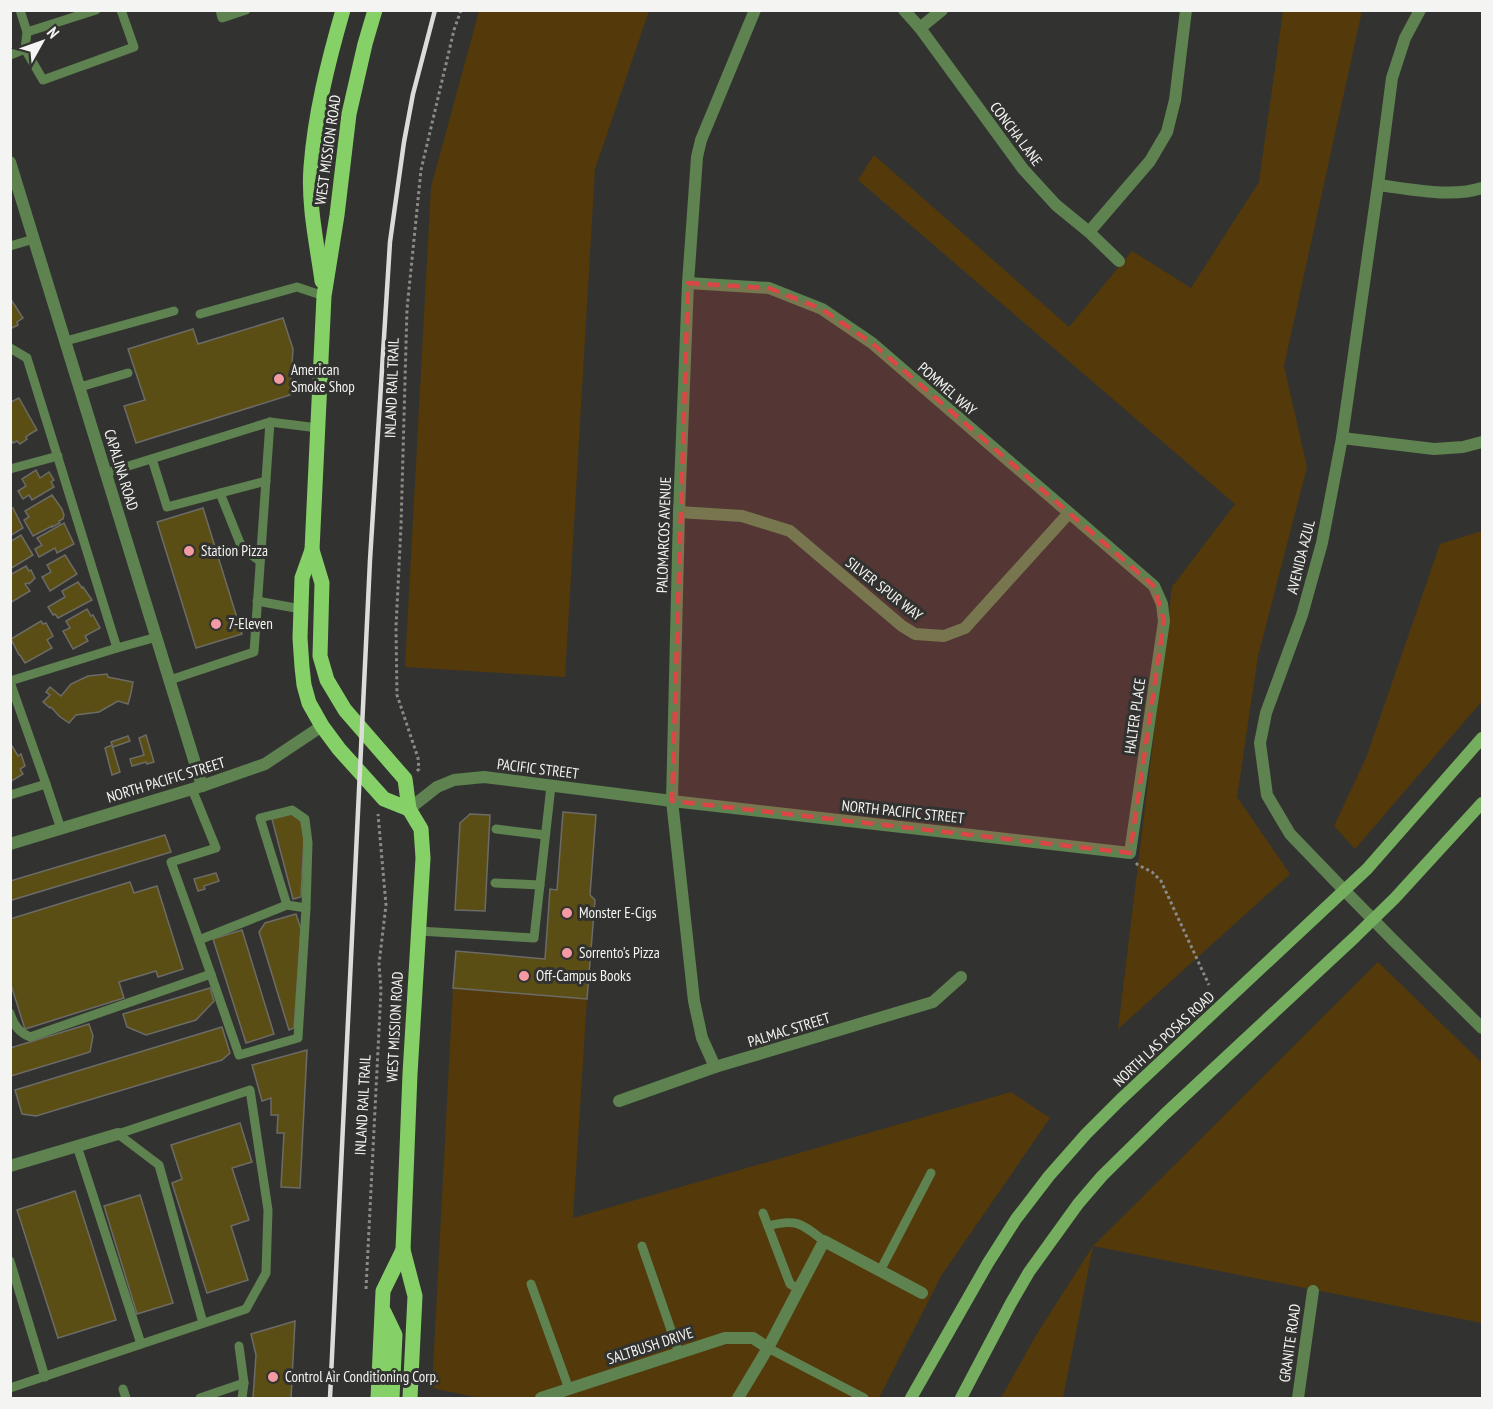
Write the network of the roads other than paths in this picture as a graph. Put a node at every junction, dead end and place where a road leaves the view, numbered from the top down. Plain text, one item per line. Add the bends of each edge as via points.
1 (20, 10) edge
2 (96, 10) edge
3 (121, 10) edge
4 (220, 10) edge
5 (246, 10) edge
6 (343, 10) edge
7 (375, 10) edge
8 (755, 10) edge
9 (904, 10) edge
10 (942, 10) edge
11 (1186, 10) edge
12 (1420, 10) edge
13 (920, 28) junction
14 (27, 32) junction
15 (25, 49) junction
16 (10, 55) edge
17 (10, 162) edge
18 (1378, 186) junction
19 (1482, 188) edge
20 (1089, 232) junction
21 (34, 239) junction
22 (10, 246) edge
23 (1119, 261) dead end
24 (688, 283) junction
25 (324, 296) junction
26 (174, 311) dead end
27 (200, 314) dead end
28 (66, 341) junction
29 (10, 348) edge
30 (128, 373) dead end
31 (80, 387) junction
32 (270, 422) junction
33 (318, 428) junction
34 (1342, 438) junction
35 (1482, 442) edge
36 (58, 456) junction
37 (152, 459) junction
38 (10, 469) edge
39 (106, 473) junction
40 (266, 482) junction
41 (220, 493) junction
42 (679, 512) junction
43 (1069, 513) junction
44 (312, 550) junction
45 (260, 561) junction
46 (1154, 586) joint
47 (257, 601) junction
48 (301, 609) junction
49 (157, 637) junction
50 (117, 648) junction
51 (170, 680) junction
52 (10, 682) edge
53 (321, 726) junction
54 (1482, 738) edge
55 (46, 784) junction
56 (551, 786) junction
57 (197, 788) junction
58 (10, 795) edge
59 (672, 801) junction
60 (1482, 803) edge
61 (409, 809) junction
62 (61, 828) junction
63 (496, 829) dead end
64 (545, 835) junction
65 (10, 844) edge
66 (1130, 853) joint
67 (495, 883) dead end
68 (540, 885) junction
69 (1344, 891) junction
70 (287, 904) junction
71 (306, 908) junction
72 (1373, 920) junction
73 (418, 931) junction
74 (199, 940) junction
75 (211, 974) junction
76 (961, 977) dead end
77 (10, 1013) edge
78 (1482, 1028) edge
79 (715, 1067) junction
80 (619, 1101) dead end
81 (118, 1134) junction
82 (77, 1146) junction
83 (10, 1166) edge
84 (931, 1173) dead end
85 (763, 1213) dead end
86 (768, 1226) junction
87 (824, 1241) junction
88 (642, 1246) dead end
89 (403, 1250) junction
90 (10, 1261) edge
91 (880, 1271) junction
92 (531, 1284) dead end
93 (799, 1289) junction
94 (1313, 1291) dead end
95 (922, 1293) dead end
96 (382, 1309) junction
97 (203, 1323) junction
98 (141, 1344) junction
99 (239, 1346) dead end
100 (768, 1348) junction
101 (679, 1353) junction
102 (45, 1377) junction
103 (244, 1383) junction
104 (10, 1388) edge
105 (569, 1389) junction
106 (200, 1398) edge
107 (242, 1398) edge
108 (378, 1398) edge
109 (392, 1398) edge
110 (410, 1398) edge
111 (541, 1398) edge
112 (738, 1398) edge
113 (864, 1398) edge
114 (911, 1398) edge
115 (961, 1398) edge
116 (1298, 1398) edge

1 - 14 lane
2 - 14 lane
3 - 15 lane via 134,47 43,80
4 - 5 lane via 222,18
6 - 25 main road, WEST MISSION ROAD via 327,65 311,169
7 - 25 main road, WEST MISSION ROAD via 349,114
8 - 24 street, PALOMARCOS AVENUE via 701,140
9 - 13 street, CONCHA LANE
10 - 13 street
11 - 20 street via 1167,132 1150,161
12 - 18 street, AVENIDA AZUL via 1405,38 1392,78
13 - 20 street, CONCHA LANE via 1023,169 1056,205
14 - 15 lane
15 - 16 lane
17 - 21 street, CAPALINA ROAD
18 - 19 street via 1443,193
18 - 34 street, AVENIDA AZUL
20 - 23 street, CONCHA LANE
21 - 22 lane
21 - 28 street, CAPALINA ROAD
24 - 42 street, PALOMARCOS AVENUE
24 - 43 street, POMMEL WAY via 769,288 822,309 872,343
25 - 27 lane via 297,287
25 - 33 main road, WEST MISSION ROAD
26 - 28 lane
28 - 31 street, CAPALINA ROAD
29 - 36 lane via 27,358
30 - 31 lane
31 - 39 street, CAPALINA ROAD
32 - 33 lane
32 - 37 lane
32 - 40 lane
33 - 44 main road, WEST MISSION ROAD
34 - 35 street via 1434,449
34 - 69 street, AVENIDA AZUL via 1322,543 1302,615 1266,713 1260,743 1266,795 1290,834
36 - 38 lane
36 - 50 lane
37 - 39 lane
37 - 41 lane via 167,507
39 - 49 street, CAPALINA ROAD
40 - 41 lane
40 - 45 lane
41 - 45 lane via 242,548
42 - 43 street, SILVER SPUR WAY via 742,516 790,531 902,626 915,634 944,636 965,628
42 - 59 street, PALOMARCOS AVENUE
43 - 46 street, POMMEL WAY
44 - 48 main road, WEST MISSION ROAD via 302,578
44 - 61 main road, WEST MISSION ROAD via 322,583 320,656 327,680 345,710 405,779
45 - 47 lane
46 - 66 street, HALTER PLACE via 1164,621
47 - 48 lane
47 - 51 lane via 254,652
48 - 53 main road, WEST MISSION ROAD via 304,685
49 - 50 lane
49 - 51 street, CAPALINA ROAD
50 - 52 lane
51 - 57 street, CAPALINA ROAD
52 - 55 lane
53 - 57 street, NORTH PACIFIC STREET via 265,764
53 - 61 main road, WEST MISSION ROAD via 384,799
54 - 69 main road, NORTH LAS POSAS ROAD via 1387,848
55 - 58 lane
55 - 62 lane
56 - 59 street, PACIFIC STREET
56 - 61 street, PACIFIC STREET via 484,777 454,780 437,787
56 - 64 lane
57 - 62 street, NORTH PACIFIC STREET
57 - 74 lane via 216,848 171,862
59 - 66 street, NORTH PACIFIC STREET
59 - 79 street, PALOMARCOS AVENUE via 694,1001 702,1038
60 - 72 main road
61 - 73 main road, WEST MISSION ROAD via 420,830 423,858
62 - 65 street, NORTH PACIFIC STREET
63 - 64 lane
64 - 68 lane
67 - 68 lane
68 - 73 lane via 534,938
69 - 72 street, AVENIDA AZUL
69 - 114 main road, NORTH LAS POSAS ROAD via 1120,1101 1049,1176 988,1263
70 - 71 lane
70 - 71 lane via 260,818 292,810 305,819 309,843
70 - 74 lane
71 - 75 lane via 298,1038 239,1055
72 - 78 street, AVENIDA AZUL
72 - 115 main road via 1102,1176 1029,1272
73 - 89 main road, WEST MISSION ROAD
74 - 75 lane
75 - 77 lane via 30,1037 20,1033
76 - 79 street, PALMAC STREET via 933,1002
79 - 80 street, PALMAC STREET
81 - 82 street
81 - 97 lane via 159,1165
81 - 97 lane via 250,1090 268,1210 266,1273 246,1309
82 - 83 street
82 - 98 lane
84 - 91 lane
85 - 86 lane
86 - 87 lane via 786,1221 803,1225
86 - 93 lane via 790,1284
87 - 91 street
87 - 93 street
88 - 101 lane
89 - 96 main road, WEST MISSION ROAD via 383,1290
89 - 110 main road, WEST MISSION ROAD via 415,1296
90 - 102 lane
91 - 95 street
92 - 105 lane
93 - 100 street
94 - 116 street, GRANITE ROAD
96 - 108 main road, WEST MISSION ROAD
96 - 109 main road via 396,1335
97 - 98 lane
98 - 102 lane
99 - 103 lane
100 - 101 street, SALTBUSH DRIVE via 753,1338 725,1338
100 - 112 street
100 - 113 lane
101 - 105 street, SALTBUSH DRIVE
102 - 104 lane
103 - 106 lane
103 - 107 lane
105 - 111 street, SALTBUSH DRIVE

